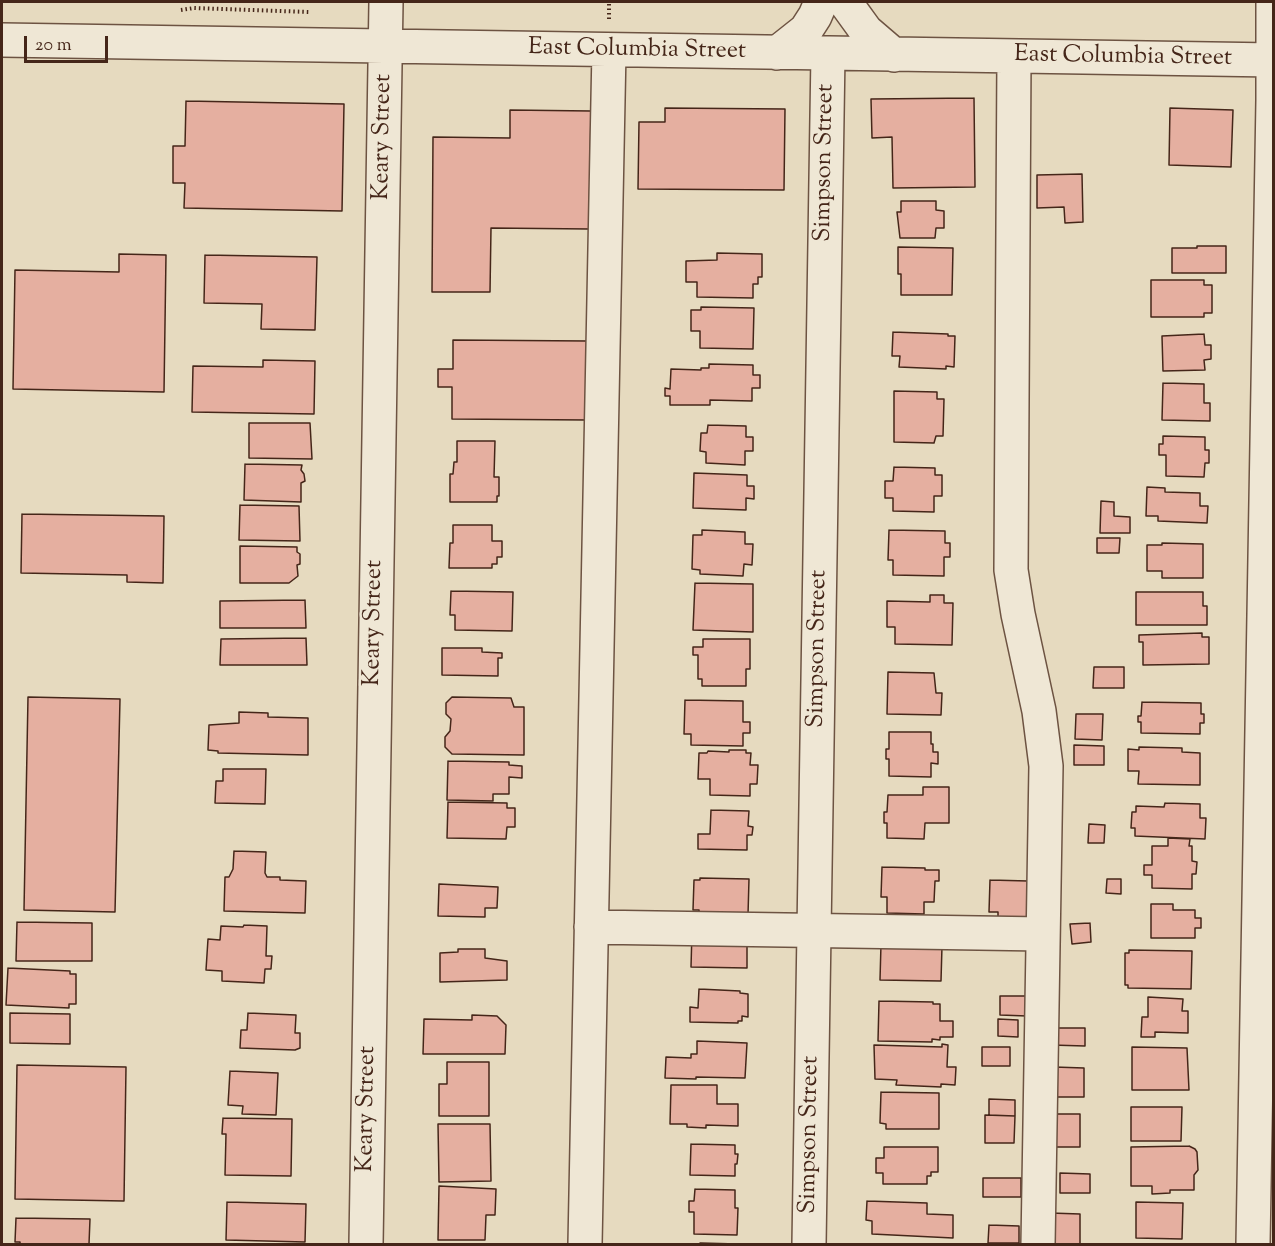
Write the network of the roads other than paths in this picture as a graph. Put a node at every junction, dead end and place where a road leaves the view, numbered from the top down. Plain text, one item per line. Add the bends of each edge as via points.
1 (386, 2) edge
2 (821, 2) edge
3 (844, 2) edge
4 (1273, 2) edge
5 (2, 40) edge
6 (385, 47) junction
7 (609, 50) junction
8 (777, 53) junction
9 (828, 54) junction
10 (894, 55) junction
11 (1014, 56) junction
12 (1274, 60) edge
13 (591, 927) junction
14 (814, 931) junction
15 (1043, 934) junction
16 (1266, 936) edge
17 (366, 1245) edge
18 (585, 1245) edge
19 (809, 1245) edge
20 (1038, 1245) edge
21 (1253, 1245) edge

1 - 6 street, Keary Street
2 - 8 street via 806,30
3 - 10 street via 866,31
4 - 12 street
5 - 6 street, East Columbia Street
6 - 7 street, East Columbia Street
6 - 17 street, Keary Street
7 - 8 street, East Columbia Street
7 - 13 street
8 - 9 street, East Columbia Street
9 - 10 street, East Columbia Street
9 - 14 street, Simpson Street
10 - 11 street, East Columbia Street
11 - 12 street, East Columbia Street
11 - 15 street via 1011,570 1046,766
12 - 16 street
13 - 14 street
13 - 18 street
14 - 15 street
14 - 19 street, Simpson Street
15 - 20 street
16 - 21 street

